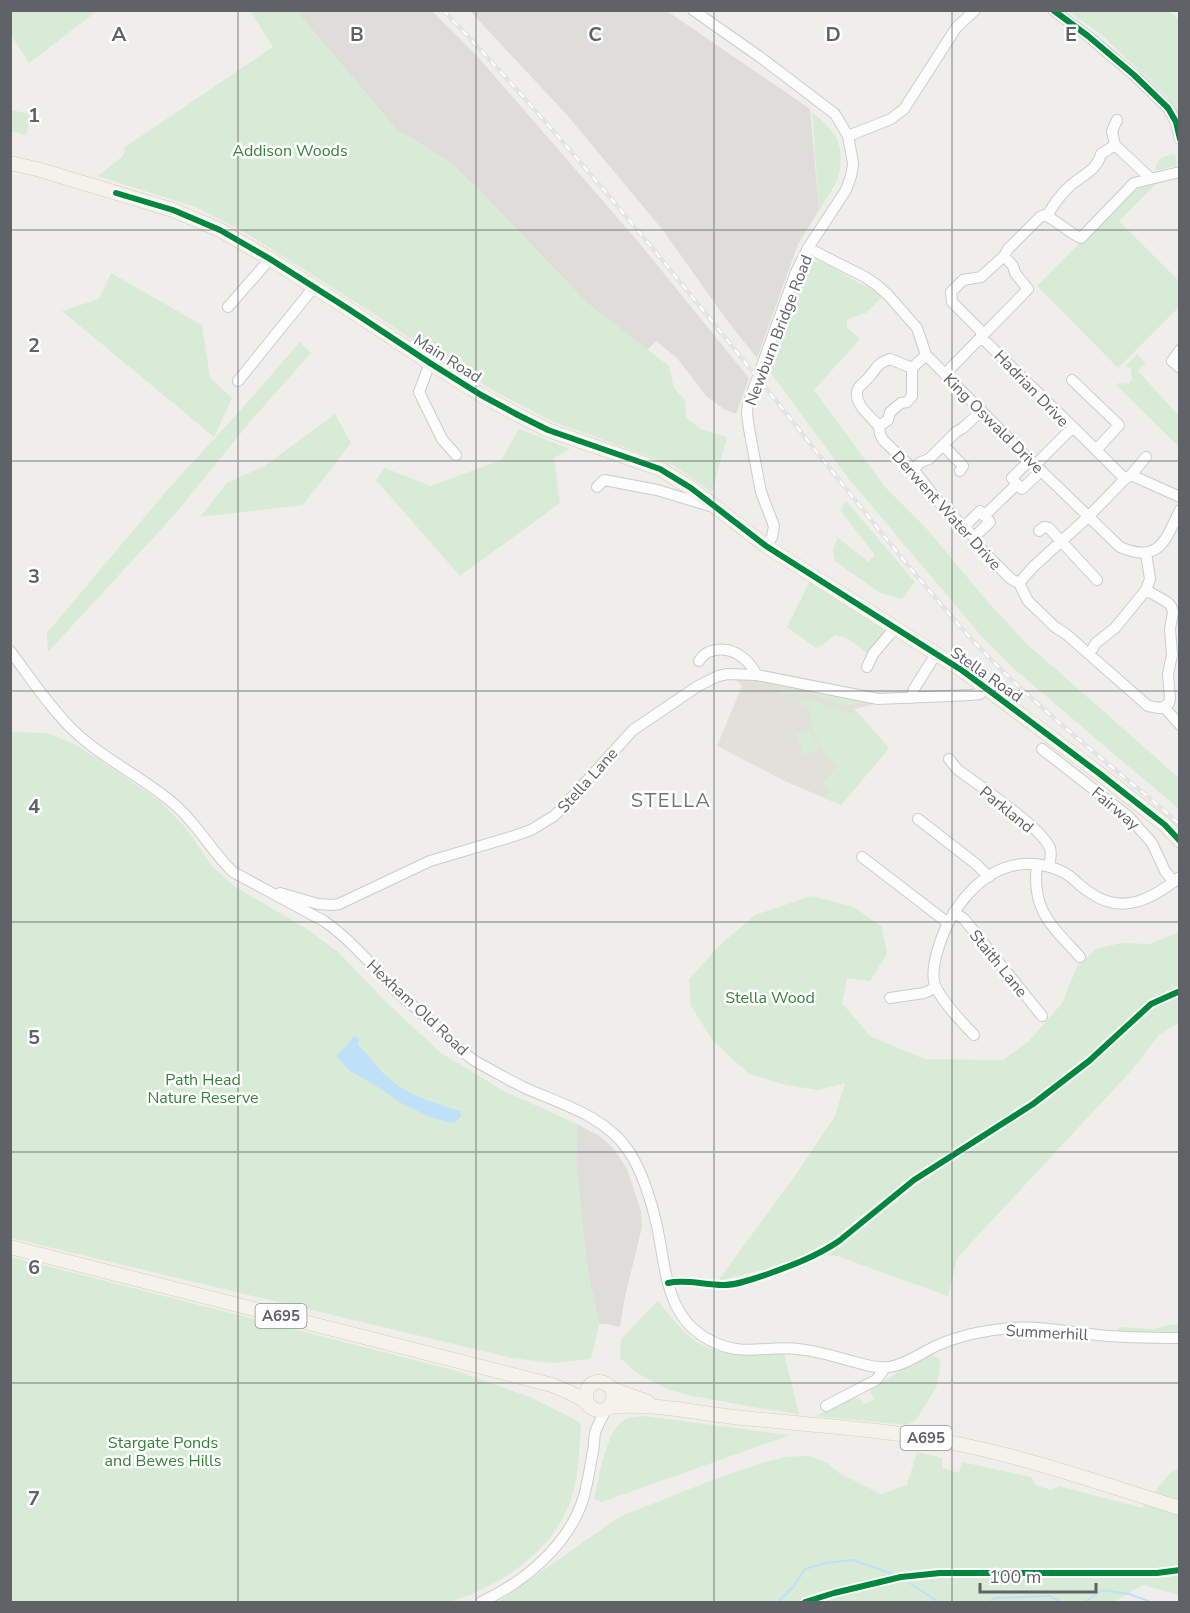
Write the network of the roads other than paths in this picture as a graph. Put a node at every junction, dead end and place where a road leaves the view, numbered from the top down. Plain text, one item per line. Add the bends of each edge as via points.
1 (693, 10) edge
2 (975, 10) edge
3 (1053, 10) edge
4 (1117, 120) dead end
5 (848, 136) junction
6 (1179, 139) edge
7 (1115, 145) junction
8 (10, 164) edge
9 (1179, 172) edge
10 (1150, 178) junction
11 (1047, 216) junction
12 (808, 248) junction
13 (270, 259) junction
14 (1000, 260) junction
15 (314, 287) junction
16 (228, 307) dead end
17 (981, 337) junction
18 (1179, 350) edge
19 (926, 355) junction
20 (430, 363) junction
21 (912, 368) junction
22 (1179, 368) edge
23 (945, 374) junction
24 (1072, 380) dead end
25 (238, 381) dead end
26 (981, 411) junction
27 (879, 426) junction
28 (1073, 427) junction
29 (943, 445) junction
30 (1096, 450) junction
31 (456, 455) dead end
32 (1146, 457) dead end
33 (1036, 465) junction
34 (913, 470) junction
35 (960, 471) dead end
36 (1128, 477) junction
37 (597, 487) dead end
38 (1179, 497) edge
39 (716, 508) junction
40 (1179, 510) edge
41 (984, 516) junction
42 (1088, 517) junction
43 (964, 527) junction
44 (1039, 531) dead end
45 (974, 537) junction
46 (1062, 540) junction
47 (766, 546) junction
48 (1146, 553) junction
49 (1097, 580) dead end
50 (1020, 583) junction
51 (1146, 590) junction
52 (895, 628) junction
53 (10, 651) edge
54 (936, 654) junction
55 (1089, 654) junction
56 (699, 661) dead end
57 (867, 667) dead end
58 (757, 675) junction
59 (986, 688) junction
60 (911, 698) junction
61 (1164, 706) junction
62 (1179, 725) edge
63 (1042, 749) dead end
64 (949, 759) dead end
65 (918, 819) dead end
66 (1179, 841) edge
67 (862, 857) dead end
68 (1037, 865) junction
69 (1049, 867) junction
70 (989, 877) junction
71 (1177, 880) edge
72 (260, 887) junction
73 (326, 905) junction
74 (954, 912) junction
75 (324, 921) junction
76 (948, 923) junction
77 (1080, 957) dead end
78 (936, 988) junction
79 (890, 998) dead end
80 (1042, 1017) dead end
81 (974, 1035) dead end
82 (10, 1247) edge
83 (1179, 1338) edge
84 (885, 1368) junction
85 (552, 1384) junction
86 (591, 1385) junction
87 (612, 1389) junction
88 (588, 1404) junction
89 (826, 1406) dead end
90 (665, 1407) junction
91 (608, 1408) junction
92 (595, 1432) junction
93 (1179, 1508) edge
94 (481, 1602) edge

1 - 5 street, Newburn Bridge Road via 835,114
2 - 5 street via 956,28 904,109
3 - 6 street via 1134,75 1168,108
4 - 7 street via 1112,130
5 - 12 street, Newburn Bridge Road via 853,165 846,190
7 - 10 street
7 - 11 street via 1071,185
8 - 13 main road, Main Road via 172,210 220,230
9 - 10 street
10 - 11 street via 1134,183 1081,238
11 - 14 street via 1040,217
12 - 19 street, King Oswald Drive via 877,285 917,328
12 - 47 street, Newburn Bridge Road via 750,395 747,413 761,492 774,526
13 - 15 main road, Main Road
13 - 16 street
14 - 17 street via 1013,266 1028,289
14 - 17 street, Hadrian Drive via 981,277 963,280 951,292 952,302 981,331
15 - 20 main road, Main Road
15 - 25 street
17 - 23 street
17 - 28 street, Hadrian Drive
18 - 22 street via 1172,361
19 - 21 street
19 - 23 street, King Oswald Drive
20 - 31 street via 419,392 442,440
20 - 39 main road, Main Road via 548,430 660,469
21 - 27 street via 912,396
21 - 27 street, Derwent Water Drive via 890,359 880,362 858,389 858,403
23 - 26 street, King Oswald Drive
24 - 30 street via 1119,425
26 - 29 street
26 - 33 street, King Oswald Drive
27 - 34 street, Derwent Water Drive via 883,440
28 - 30 street
28 - 33 street, Hadrian Drive
29 - 34 street
29 - 35 street via 963,466
30 - 36 street
32 - 36 street
33 - 41 street, Hadrian Drive via 1012,478 1017,484
33 - 42 street, King Oswald Drive
34 - 43 street, Derwent Water Drive
36 - 38 street
36 - 42 street
37 - 39 street via 604,480 657,490
39 - 47 main road, Main Road
40 - 48 street via 1164,541
41 - 43 street via 980,511
41 - 45 street via 990,522
42 - 46 street
42 - 48 street, King Oswald Drive via 1120,548
43 - 45 street, Derwent Water Drive
44 - 46 street via 1049,528
45 - 50 street, Derwent Water Drive via 979,547
46 - 49 street
46 - 50 street
47 - 52 main road, Stella Road
48 - 51 street via 1150,579
50 - 55 street, Derwent Water Drive via 1028,600
51 - 55 street
51 - 61 street via 1167,602 1173,612 1170,699
52 - 54 main road, Stella Road
52 - 57 street
53 - 72 street, Hexham Old Road via 73,731 173,802 222,861 240,877
54 - 59 main road, Stella Road
54 - 60 street
55 - 61 street, Derwent Water Drive via 1148,706
56 - 58 street via 709,652 726,650 750,664
58 - 60 street, Stella Lane via 878,699
58 - 73 street, Stella Lane via 728,674 710,679 642,723 554,816 531,830 430,861 339,904
59 - 60 street, Stella Lane via 977,695
59 - 66 main road, Stella Road via 1165,825
61 - 62 street
63 - 71 street, Fairway via 1130,817 1152,843 1165,871
64 - 69 street, Parkland via 1045,841 1050,848
65 - 70 street
67 - 76 street
68 - 69 street
68 - 70 street via 1015,866
68 - 77 street via 1038,900 1052,925
69 - 71 street via 1065,873 1096,897 1120,904 1139,903
70 - 74 street
72 - 73 street
72 - 75 street, Hexham Old Road
73 - 75 street
74 - 76 street
74 - 80 street, Staith Lane via 964,919
75 - 84 street, Hexham Old Road via 472,1059 591,1118 621,1140 636,1164 652,1205 665,1273 676,1305 681,1316 703,1338 730,1349 801,1349
76 - 78 street via 933,971
78 - 79 street
78 - 81 street
82 - 85 main road, A695
83 - 84 street, Summerhill via 1015,1328 955,1338
84 - 89 street via 862,1391
85 - 86 main road, A695
85 - 88 main road, A695
86 - 87 main road, A695 via 600,1381
86 - 88 main road via 586,1393
87 - 90 main road, A695
87 - 91 main road via 614,1399
88 - 91 main road, A695 via 598,1410
88 - 92 street
90 - 91 main road, A695
90 - 93 main road, A695 via 945,1441 1025,1460
91 - 92 street
92 - 94 street via 581,1507 561,1541 532,1570

